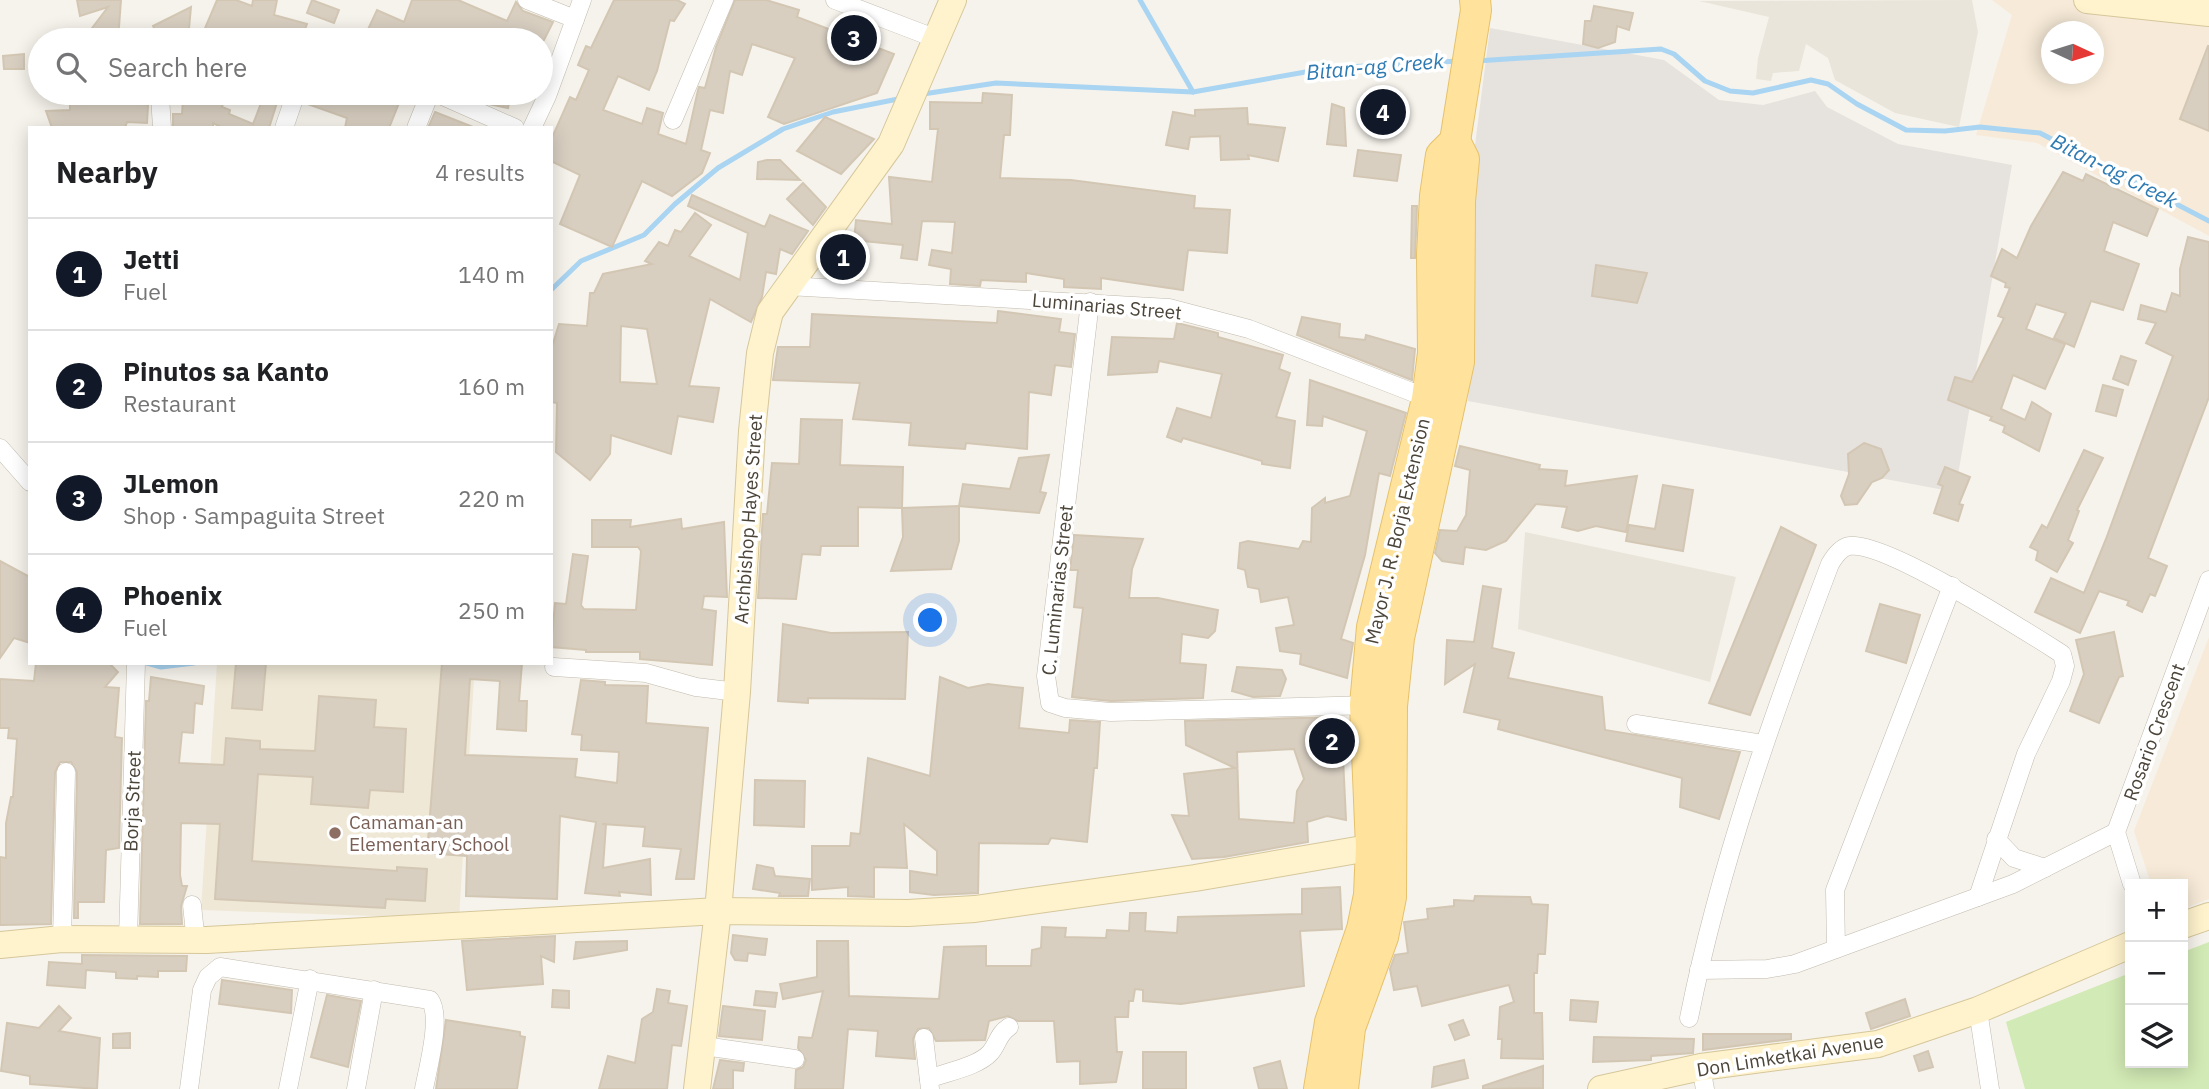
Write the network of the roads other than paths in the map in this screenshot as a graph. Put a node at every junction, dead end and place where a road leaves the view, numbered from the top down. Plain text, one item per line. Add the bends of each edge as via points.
1 (527, 0) edge
2 (582, 0) edge
3 (724, 0) edge
4 (835, 0) edge
5 (953, 0) edge
6 (2087, 0) edge
7 (1479, 3) edge
8 (2209, 13) edge
9 (575, 19) junction
10 (937, 39) junction
11 (553, 80) edge
12 (161, 105) edge
13 (292, 105) edge
14 (425, 105) edge
15 (463, 105) edge
16 (543, 105) edge
17 (673, 120) dead end
18 (162, 126) edge
19 (285, 126) edge
20 (417, 126) edge
21 (510, 126) edge
22 (533, 126) edge
23 (788, 286) junction
24 (1090, 302) junction
25 (1439, 402) junction
26 (0, 448) edge
27 (28, 480) edge
28 (2209, 580) edge
29 (1952, 586) junction
30 (554, 667) dead end
31 (136, 671) edge
32 (737, 692) junction
33 (1379, 706) junction
34 (1636, 724) dead end
35 (1763, 744) junction
36 (66, 772) dead end
37 (2116, 832) junction
38 (1996, 839) junction
39 (1383, 845) junction
40 (2045, 868) junction
41 (2130, 879) edge
42 (1978, 897) junction
43 (192, 905) dead end
44 (718, 911) junction
45 (2209, 916) edge
46 (2188, 923) edge
47 (62, 939) junction
48 (128, 939) junction
49 (207, 940) junction
50 (0, 945) edge
51 (2125, 947) edge
52 (1836, 949) junction
53 (1699, 970) junction
54 (310, 979) junction
55 (374, 990) junction
56 (1978, 1010) junction
57 (1689, 1018) dead end
58 (1009, 1027) dead end
59 (924, 1038) dead end
60 (704, 1046) junction
61 (794, 1059) dead end
62 (1703, 1078) edge
63 (930, 1084) edge
64 (189, 1089) edge
65 (288, 1089) edge
66 (356, 1089) edge
67 (424, 1089) edge
68 (697, 1089) edge
69 (1319, 1089) edge
70 (1343, 1089) edge
71 (1601, 1089) edge
72 (1990, 1089) edge

1 - 9 street
2 - 9 street
3 - 17 street
4 - 10 street
5 - 10 street, Archbishop Hayes Street
6 - 8 street
7 - 25 main road, Mayor J. R. Borja Extension via 1455,141 1441,155 1435,195 1433,354
9 - 11 street
10 - 23 street, Archbishop Hayes Street via 879,164
12 - 18 street
13 - 19 street
14 - 20 street
15 - 21 street
16 - 22 street
23 - 24 street, Luminarias Street
23 - 32 street, Archbishop Hayes Street via 770,312 760,353
24 - 25 street, Luminarias Street via 1148,305 1214,318
24 - 33 street, C. Luminarias Street via 1046,676 1050,703 1111,712
25 - 33 main road, Mayor J. R. Borja Extension via 1372,627
26 - 27 street
28 - 37 street, Rosario Crescent
29 - 35 street via 1864,548 1848,546 1837,553
29 - 38 street via 2062,654 2065,666 2026,754
29 - 52 street via 1835,890
30 - 32 street via 646,673 704,689
31 - 48 street, Borja Street
32 - 44 street, Archbishop Hayes Street
33 - 39 main road, Mayor J. R. Borja Extension
34 - 35 street
35 - 53 street
36 - 47 street
37 - 40 street
37 - 41 street
38 - 40 street via 2014,858
38 - 42 street
39 - 44 street via 1184,880 975,909 908,914
39 - 69 main road, Mayor J. R. Borja Extension via 1362,929 1330,1022
39 - 70 main road, Mayor J. R. Borja Extension via 1391,897 1383,937 1350,1028
40 - 42 street
42 - 52 street
43 - 49 street via 195,933
44 - 49 street
44 - 60 street, Archbishop Hayes Street
45 - 46 street
47 - 48 street
47 - 50 street
48 - 49 street
51 - 56 street, Don Limketkai Avenue
52 - 53 street via 1767,969
53 - 57 street
54 - 55 street
54 - 64 street via 219,967 202,990
54 - 65 street
55 - 66 street
55 - 67 street via 430,1000 436,1008
56 - 62 street, Don Limketkai Avenue via 1878,1044
56 - 72 street
58 - 63 street via 983,1058
59 - 63 street
60 - 61 street
60 - 68 street, Archbishop Hayes Street
62 - 71 street, Don Limketkai Avenue

